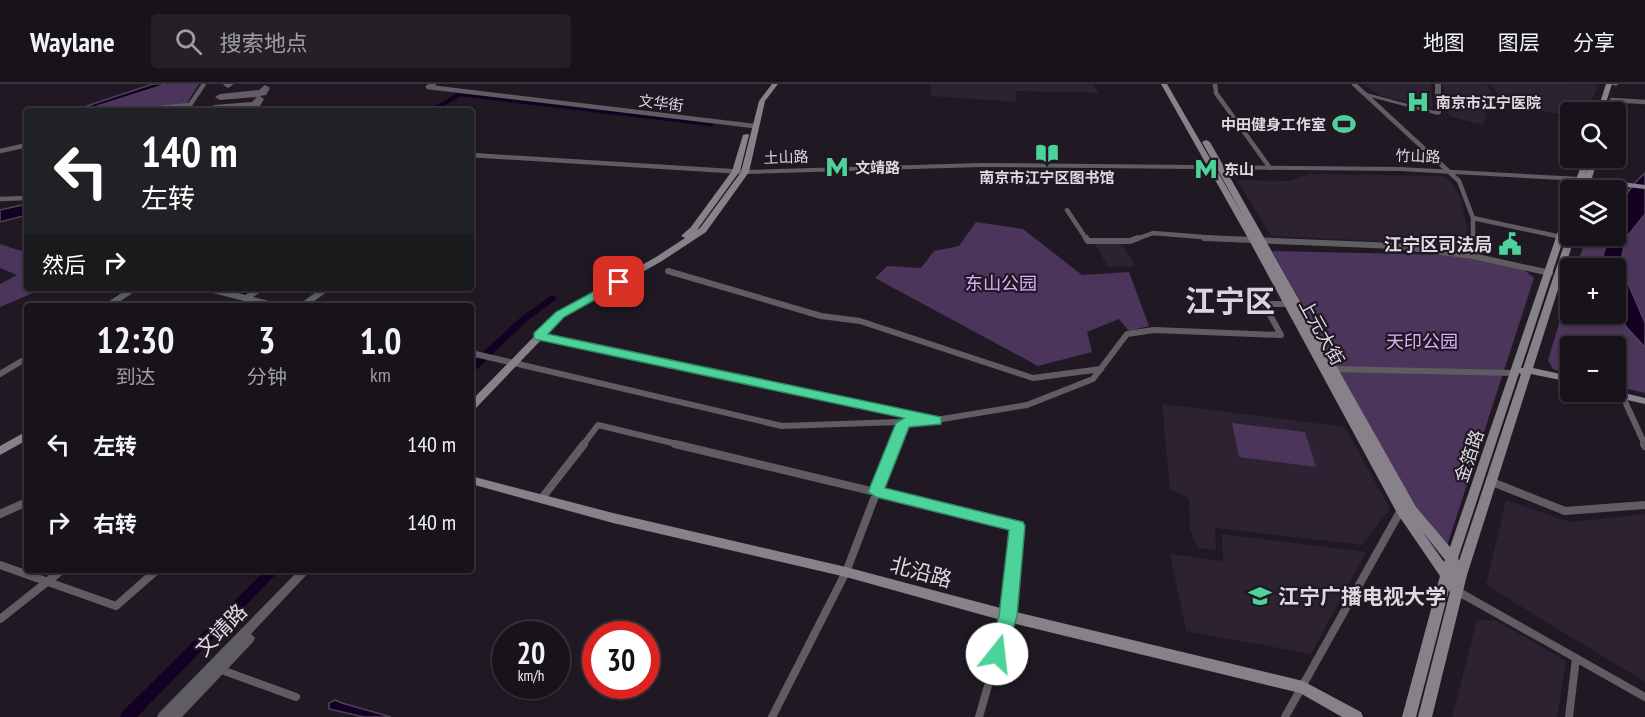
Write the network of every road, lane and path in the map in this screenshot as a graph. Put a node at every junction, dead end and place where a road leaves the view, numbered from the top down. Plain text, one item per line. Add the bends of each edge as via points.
1 (204, 84) edge
2 (434, 84) edge
3 (769, 84) edge
4 (775, 84) edge
5 (1164, 84) edge
6 (1170, 84) edge
7 (1215, 84) edge
8 (1354, 84) edge
9 (1438, 84) edge
10 (1614, 84) edge
11 (1366, 95) junction
12 (1611, 100) joint
13 (1605, 102) edge
14 (1645, 102) edge
15 (190, 105) junction
16 (160, 108) edge
17 (188, 108) edge
18 (751, 126) junction
19 (24, 146) edge
20 (0, 151) edge
21 (474, 155) edge
22 (1216, 168) junction
23 (1270, 168) junction
24 (1586, 168) edge
25 (1590, 168) edge
26 (740, 171) junction
27 (1451, 171) junction
28 (1584, 180) junction
29 (1626, 185) edge
30 (1645, 187) edge
31 (24, 198) edge
32 (0, 199) edge
33 (1066, 210) dead end
34 (1473, 218) junction
35 (1560, 235) edge
36 (1258, 241) junction
37 (1562, 246) edge
38 (1563, 246) edge
39 (1473, 256) junction
40 (668, 271) dead end
41 (1550, 273) junction
42 (130, 291) edge
43 (216, 291) edge
44 (256, 291) edge
45 (323, 291) edge
46 (244, 299) junction
47 (112, 303) edge
48 (262, 303) edge
49 (306, 303) edge
50 (1287, 304) junction
51 (539, 336) junction
52 (474, 354) edge
53 (24, 360) edge
54 (506, 362) junction
55 (1101, 369) junction
56 (1328, 369) junction
57 (1524, 373) junction
58 (0, 374) edge
59 (1560, 378) edge
60 (1560, 382) edge
61 (1626, 393) edge
62 (474, 394) edge
63 (1626, 394) edge
64 (1645, 396) edge
65 (1645, 401) edge
66 (1624, 402) edge
67 (474, 403) edge
68 (936, 420) junction
69 (903, 423) junction
70 (24, 429) edge
71 (24, 437) edge
72 (0, 443) edge
73 (1645, 446) edge
74 (0, 450) edge
75 (474, 474) edge
76 (474, 481) edge
77 (1492, 482) junction
78 (876, 492) junction
79 (542, 498) junction
80 (24, 503) edge
81 (1645, 505) edge
82 (1401, 510) junction
83 (0, 514) edge
84 (1452, 559) junction
85 (0, 565) edge
86 (846, 572) junction
87 (58, 573) edge
88 (155, 573) edge
89 (303, 573) edge
90 (311, 573) edge
91 (1461, 575) junction
92 (1447, 576) junction
93 (47, 582) junction
94 (1457, 591) junction
95 (1008, 616) junction
96 (0, 619) edge
97 (1576, 658) junction
98 (219, 669) junction
99 (1303, 687) junction
100 (296, 697) dead end
101 (1645, 697) edge
102 (163, 717) edge
103 (174, 717) edge
104 (772, 717) edge
105 (979, 717) edge
106 (1285, 717) edge
107 (1356, 717) edge
108 (1409, 717) edge
109 (1425, 717) edge
110 (1569, 717) edge

1 - 15 street
2 - 18 street, 文华街 via 428,87
3 - 18 main road via 756,101
4 - 18 main road
5 - 22 main road, 上元大街
6 - 22 main road, 上元大街
7 - 23 street via 1216,93
8 - 11 street
9 - 11 street via 1438,113
10 - 12 main road
10 - 13 main road
11 - 27 street
12 - 14 street
15 - 16 street
15 - 17 street
18 - 26 main road
19 - 20 street
21 - 26 street, 土山路
22 - 23 street, 竹山路
22 - 26 street, 土山路 via 981,165
22 - 36 main road, 上元大街
23 - 27 street, 竹山路
24 - 28 main road
25 - 28 main road
26 - 51 main road via 703,230 560,315
26 - 54 main road via 694,229 653,257 554,312
27 - 28 street, 竹山路
27 - 34 street via 1459,181
29 - 30 main road, 竹山路
31 - 32 street
33 - 36 street via 1088,241 1130,241 1153,233
34 - 35 street
34 - 39 street
36 - 39 street via 1395,246
36 - 50 main road, 上元大街
36 - 56 main road, 上元大街
37 - 41 main road, 金箔路
38 - 57 main road, 金箔路
39 - 41 street
40 - 55 street via 821,316 860,321 1033,378
41 - 57 main road, 金箔路
42 - 47 street
43 - 46 street
44 - 46 street
45 - 49 street
46 - 48 street
50 - 55 street via 1264,304 1281,335 1154,330 1127,334
50 - 56 main road, 上元大街
51 - 54 main road
51 - 68 street
52 - 54 street
53 - 58 street
54 - 62 main road
54 - 67 main road
54 - 69 street via 782,426
55 - 68 street via 1093,378 1027,405
56 - 57 street
56 - 82 main road, 上元大街
56 - 84 main road, 上元大街 via 1412,510
57 - 59 main road
57 - 60 main road
57 - 77 main road, 金箔路
57 - 84 main road, 金箔路
61 - 64 main road
63 - 65 main road
66 - 73 street
68 - 69 street
69 - 78 street
70 - 72 main road
71 - 74 main road
75 - 79 main road
76 - 79 main road, 北沿路
77 - 81 street via 1565,511
77 - 91 main road, 金箔路
78 - 79 street via 598,425
78 - 86 street
78 - 95 street via 1017,526
79 - 86 main road, 北沿路
80 - 83 street
82 - 92 main road, 上元大街
82 - 99 street
84 - 91 main road, 上元大街
84 - 92 main road, 金箔路
85 - 93 street
86 - 95 main road, 北沿路
86 - 104 street
87 - 93 street
88 - 93 street via 117,606
89 - 102 street, 文靖路
90 - 98 street, 文靖路
91 - 94 main road, 金箔路
92 - 94 main road, 上元大街
92 - 108 main road, 金箔路
93 - 96 street
94 - 97 street
94 - 109 main road, 金箔路
95 - 99 main road, 北沿路
95 - 105 street
97 - 101 street
97 - 110 street
98 - 100 street
98 - 103 street, 文靖路
99 - 106 street
99 - 107 main road, 北沿路

